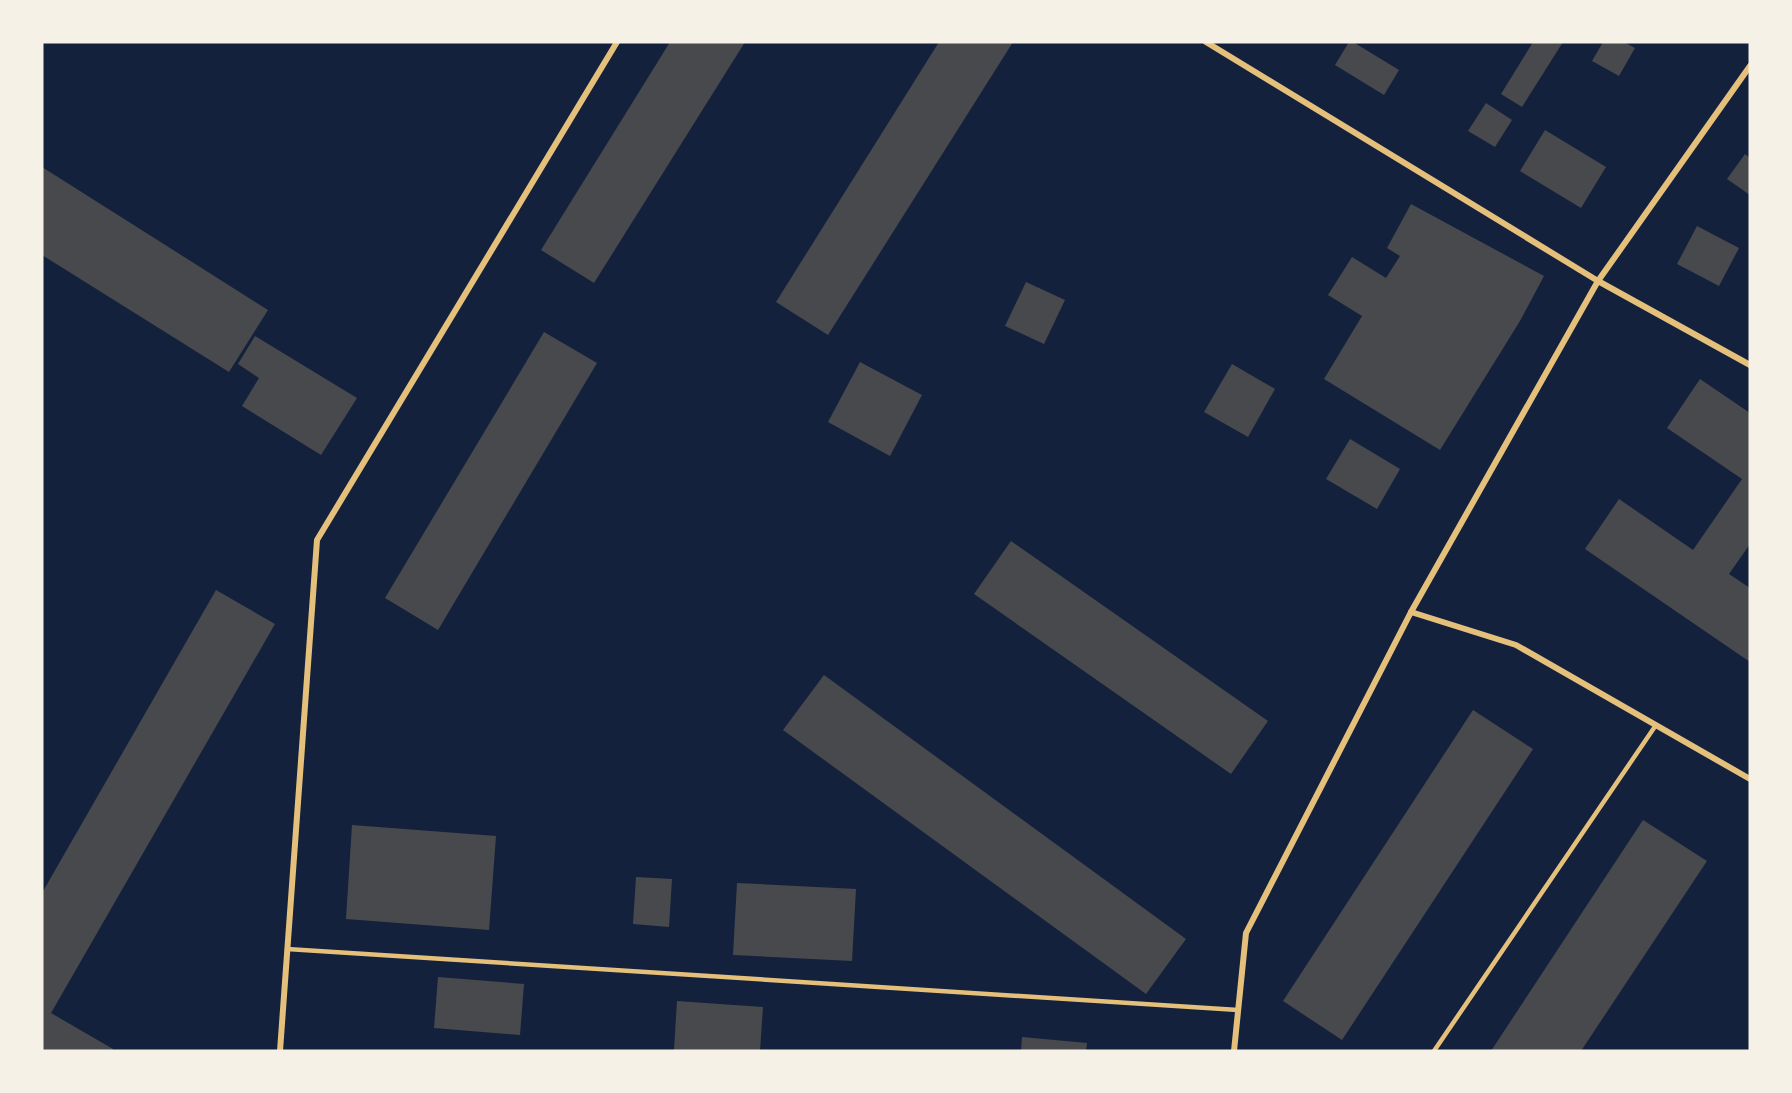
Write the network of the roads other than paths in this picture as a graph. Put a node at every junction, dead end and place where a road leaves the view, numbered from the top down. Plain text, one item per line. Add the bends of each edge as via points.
1 (617, 42) edge
2 (1206, 42) edge
3 (1750, 66) edge
4 (1598, 281) junction
5 (1750, 365) edge
6 (1411, 612) junction
7 (1656, 725) junction
8 (1750, 779) edge
9 (287, 949) junction
10 (1238, 1010) junction
11 (280, 1051) edge
12 (1234, 1051) edge
13 (1434, 1051) edge

1 - 9 street via 317,540
2 - 4 street
3 - 4 street
4 - 5 street
4 - 6 street
6 - 7 street via 1516,645
6 - 10 street via 1246,933
7 - 8 street
7 - 13 lane
9 - 10 lane
9 - 11 street
10 - 12 street

